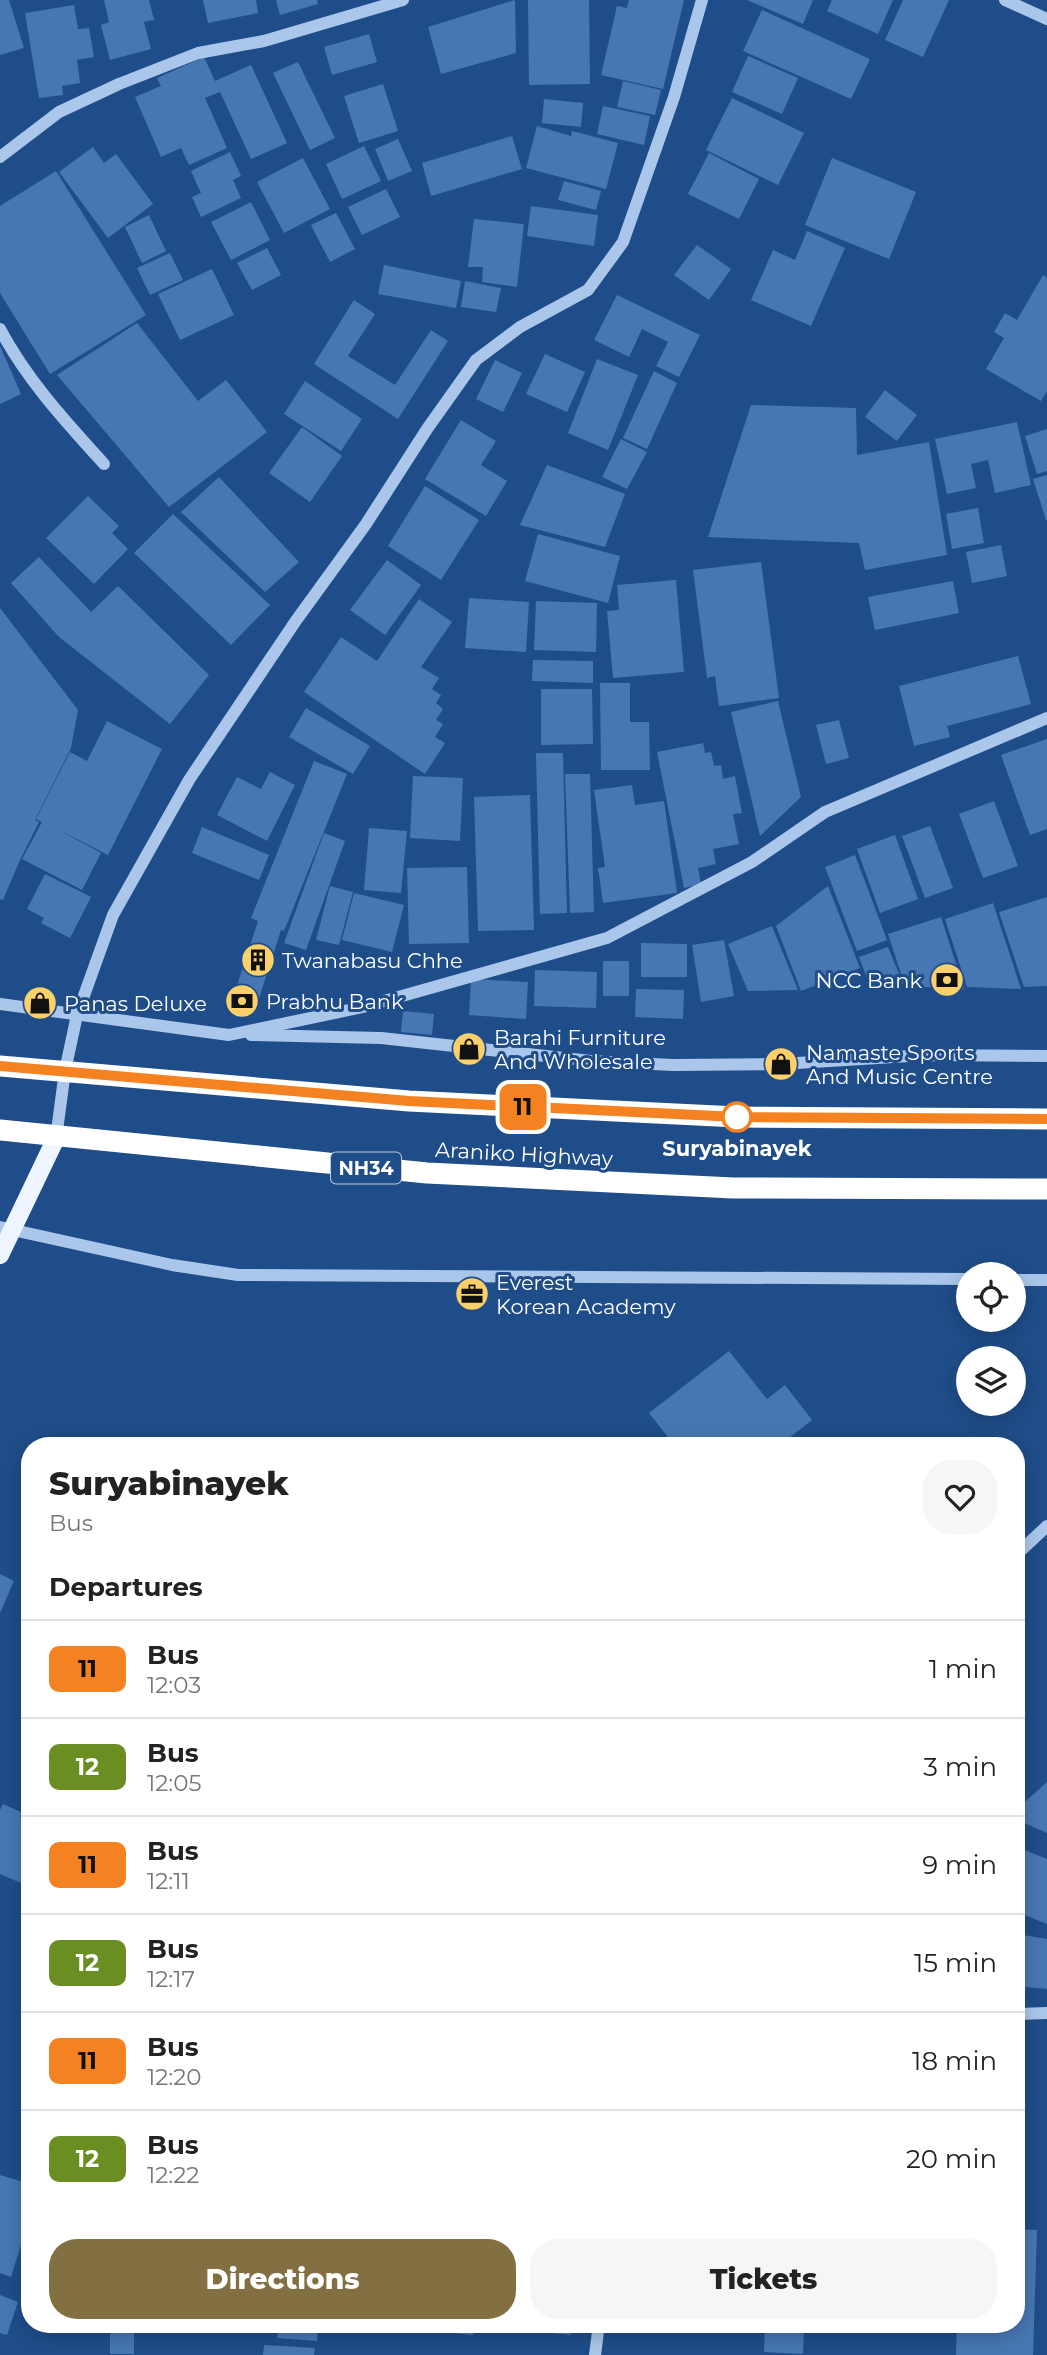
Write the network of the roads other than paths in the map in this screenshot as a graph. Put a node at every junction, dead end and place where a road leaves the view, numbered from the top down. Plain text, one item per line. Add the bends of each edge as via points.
1 (354, 0) edge
2 (403, 0) edge
3 (702, 0) edge
4 (1005, 0) edge
5 (357, 13) junction
6 (1047, 19) edge
7 (0, 157) edge
8 (0, 329) edge
9 (104, 464) dead end
10 (1047, 718) edge
11 (0, 1004) edge
12 (77, 1015) junction
13 (229, 1035) junction
14 (1047, 1056) edge
15 (0, 1066) edge
16 (65, 1072) junction
17 (1047, 1119) edge
18 (0, 1130) edge
19 (56, 1138) junction
20 (1047, 1189) edge
21 (6, 1228) edge
22 (0, 1255) edge
23 (956, 1279) edge
24 (1026, 1280) edge
25 (1047, 1280) edge
26 (1047, 1526) edge
27 (1025, 1547) edge
28 (1047, 2013) edge
29 (1025, 2014) edge
30 (597, 2333) edge
31 (595, 2355) edge

1 - 5 street
2 - 5 street
3 - 12 street via 623,242 588,290 520,327 476,360 189,780 113,915
4 - 6 street
5 - 7 street via 264,41 198,53 130,80 59,112
8 - 9 street via 49,403
10 - 13 street via 825,812 752,862 607,938 363,1007
11 - 12 street
12 - 13 street
12 - 16 street
13 - 14 street via 381,1038 591,1061 673,1065 926,1055
15 - 16 highway
16 - 17 highway via 409,1101 696,1115
16 - 19 street
18 - 19 highway, Araniko Highway / NH34
19 - 20 highway, Araniko Highway / NH34 via 427,1173 733,1188
19 - 21 main road
21 - 22 main road
21 - 23 street via 238,1275
24 - 25 street
26 - 27 street
28 - 29 street
30 - 31 street

